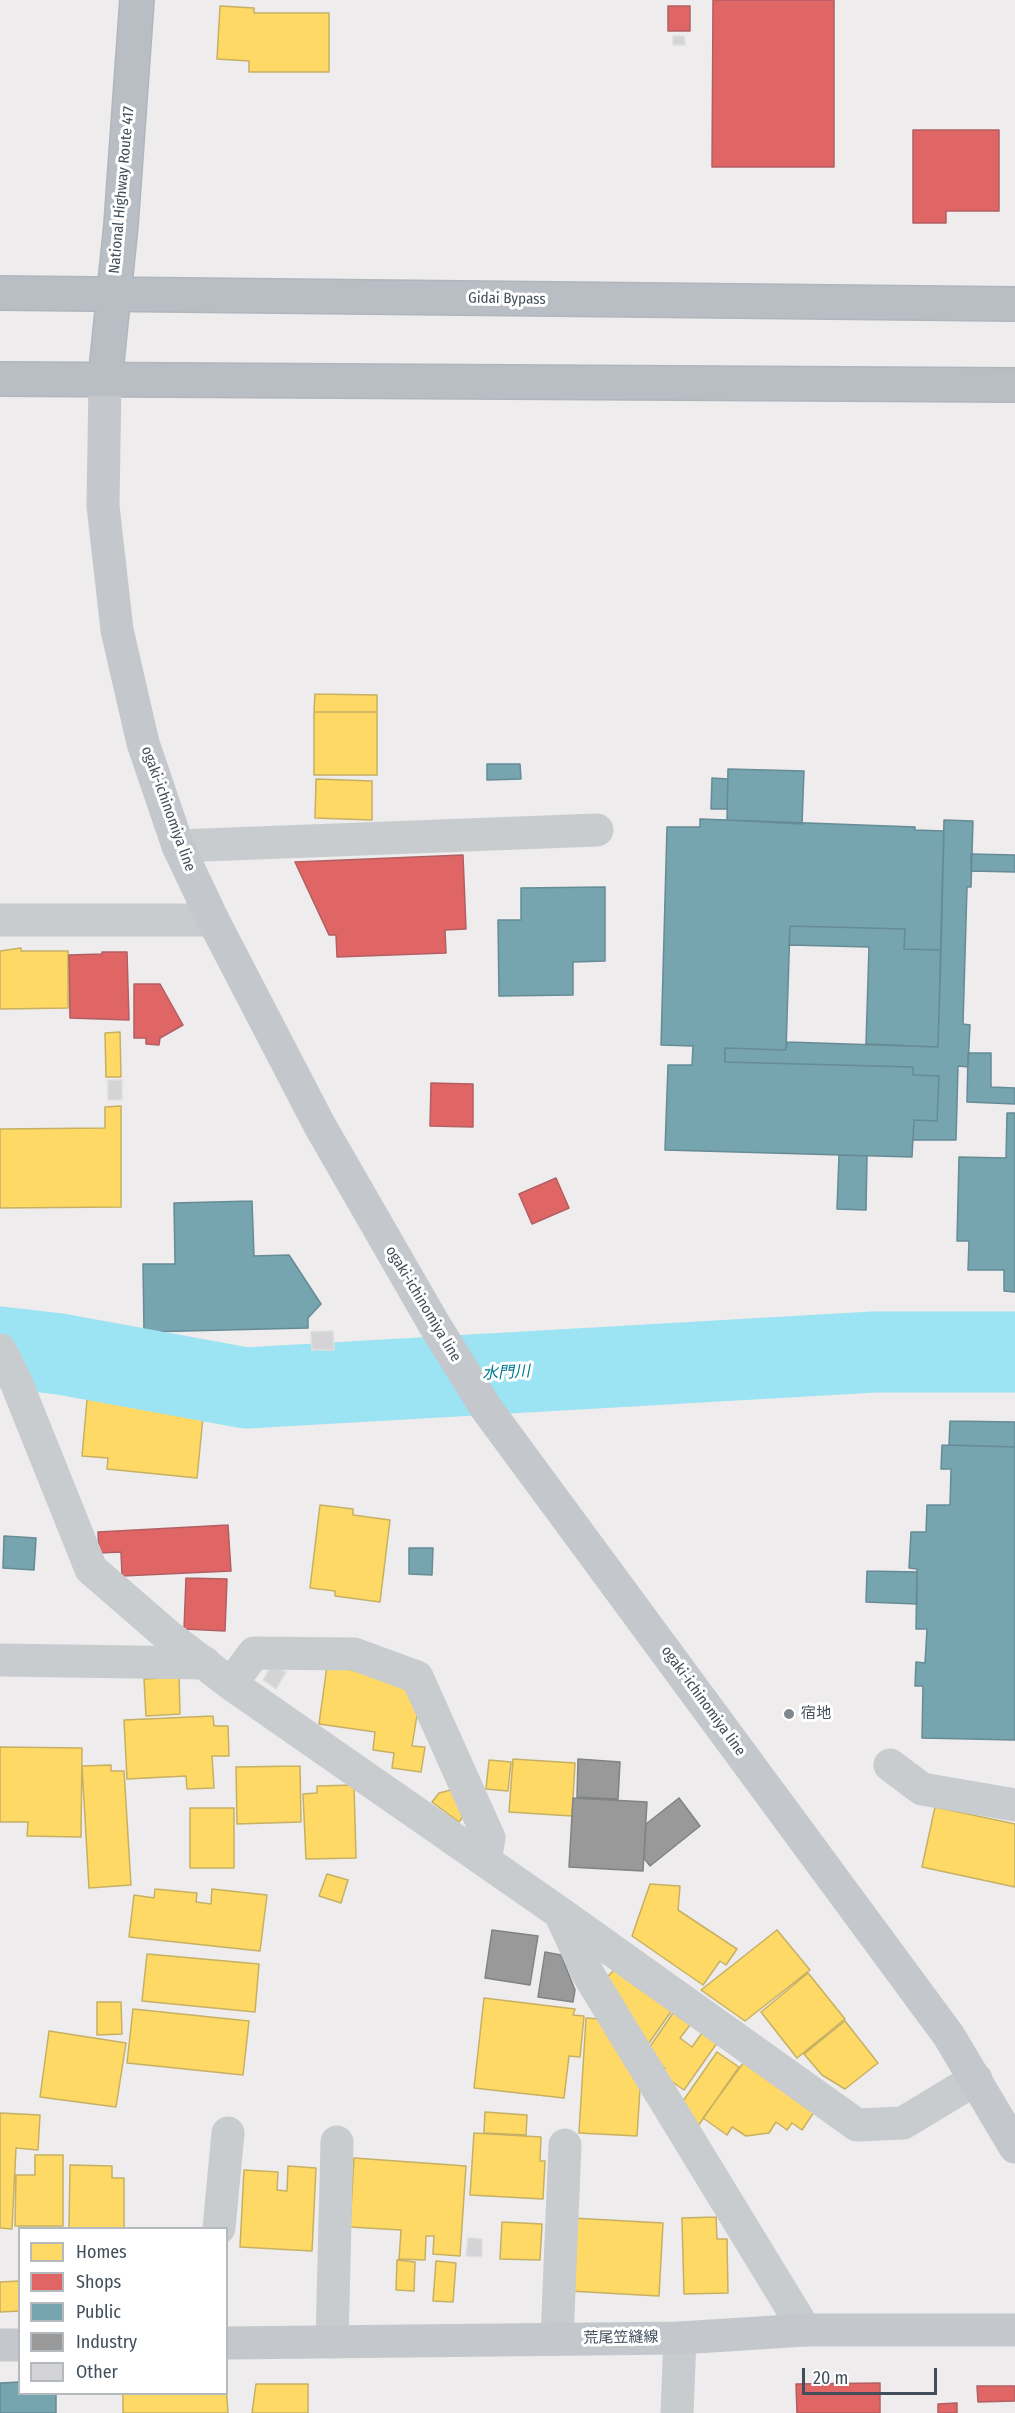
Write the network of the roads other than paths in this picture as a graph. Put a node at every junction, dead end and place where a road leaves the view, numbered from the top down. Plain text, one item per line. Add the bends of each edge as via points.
1 (137, 0) edge
2 (0, 293) edge
3 (113, 294) junction
4 (1015, 304) edge
5 (0, 379) edge
6 (105, 380) junction
7 (1015, 385) edge
8 (597, 830) dead end
9 (178, 846) junction
10 (0, 920) edge
11 (213, 920) junction
12 (0, 1350) edge
13 (0, 1660) edge
14 (205, 1663) junction
15 (231, 1683) junction
16 (890, 1765) dead end
17 (1015, 1805) edge
18 (485, 1860) junction
19 (560, 1912) junction
20 (976, 2079) junction
21 (228, 2133) dead end
22 (337, 2142) dead end
23 (566, 2145) dead end
24 (1015, 2147) edge
25 (219, 2227) edge
26 (805, 2330) junction
27 (1015, 2330) edge
28 (680, 2338) junction
29 (557, 2339) junction
30 (332, 2342) junction
31 (228, 2343) edge
32 (18, 2345) edge
33 (0, 2346) edge
34 (677, 2413) edge

1 - 3 highway, National Highway Route 417
2 - 3 highway, Gidai Bypass
3 - 4 highway, Gidai Bypass
3 - 6 highway, National Highway Route 417
5 - 6 highway
6 - 7 highway
6 - 9 main road, ogaki-ichinomiya line via 103,506 117,630 144,743
8 - 9 street
9 - 11 main road, ogaki-ichinomiya line
10 - 11 street
11 - 20 main road, ogaki-ichinomiya line via 320,1126 486,1408 942,2027
12 - 14 street via 91,1569
13 - 14 street
14 - 15 street
15 - 18 street
15 - 18 street via 254,1653 354,1654 417,1677 489,1838
16 - 17 street via 922,1789
18 - 19 street
19 - 20 street via 857,2125 903,2123
19 - 26 street via 588,1974
20 - 24 main road, ogaki-ichinomiya line
21 - 25 street
22 - 30 street
23 - 29 street
26 - 27 main road, 荒尾笠縫線
26 - 28 main road, 荒尾笠縫線
28 - 29 main road, 荒尾笠縫線
28 - 34 street
29 - 30 main road, 荒尾笠縫線
30 - 31 main road, 荒尾笠縫線
32 - 33 main road

